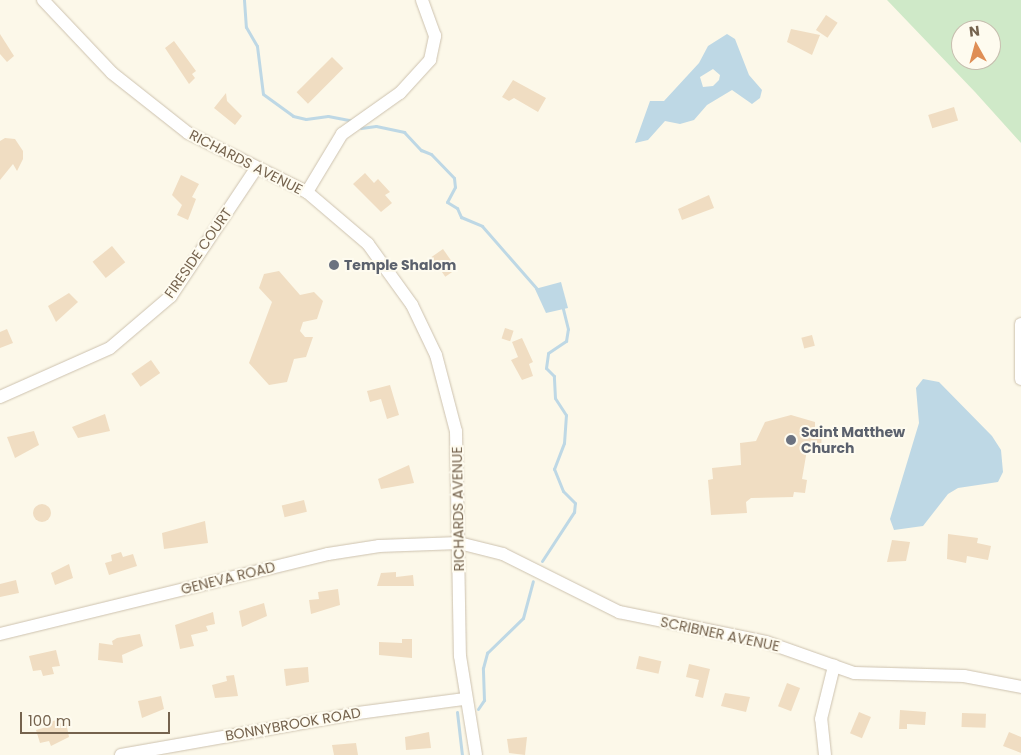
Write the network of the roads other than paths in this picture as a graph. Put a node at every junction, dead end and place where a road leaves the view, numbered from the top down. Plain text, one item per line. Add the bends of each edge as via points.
1 (43, 0) edge
2 (422, 0) edge
3 (255, 170) junction
4 (307, 192) junction
5 (1021, 324) edge
6 (1021, 379) edge
7 (0, 397) edge
8 (459, 542) junction
9 (0, 634) edge
10 (834, 666) junction
11 (1021, 687) edge
12 (465, 699) junction
13 (122, 755) edge
14 (476, 755) edge
15 (825, 755) edge

1 - 3 street, RICHARDS AVENUE via 112,73 188,133
2 - 4 street via 435,36 430,60 400,93 342,134
3 - 4 street, RICHARDS AVENUE
3 - 7 street, FIRESIDE COURT via 171,296 110,348
4 - 8 street, RICHARDS AVENUE via 368,244 412,305 430,340 456,432
5 - 6 street
8 - 9 street, GENEVA ROAD via 378,546 328,554
8 - 10 street, SCRIBNER AVENUE via 503,554 620,612 766,642
8 - 12 street, RICHARDS AVENUE via 460,656
10 - 11 street, SCRIBNER AVENUE via 874,676 964,676
10 - 15 street via 821,719
12 - 13 street, BONNYBROOK ROAD via 358,713
12 - 14 street, RICHARDS AVENUE

